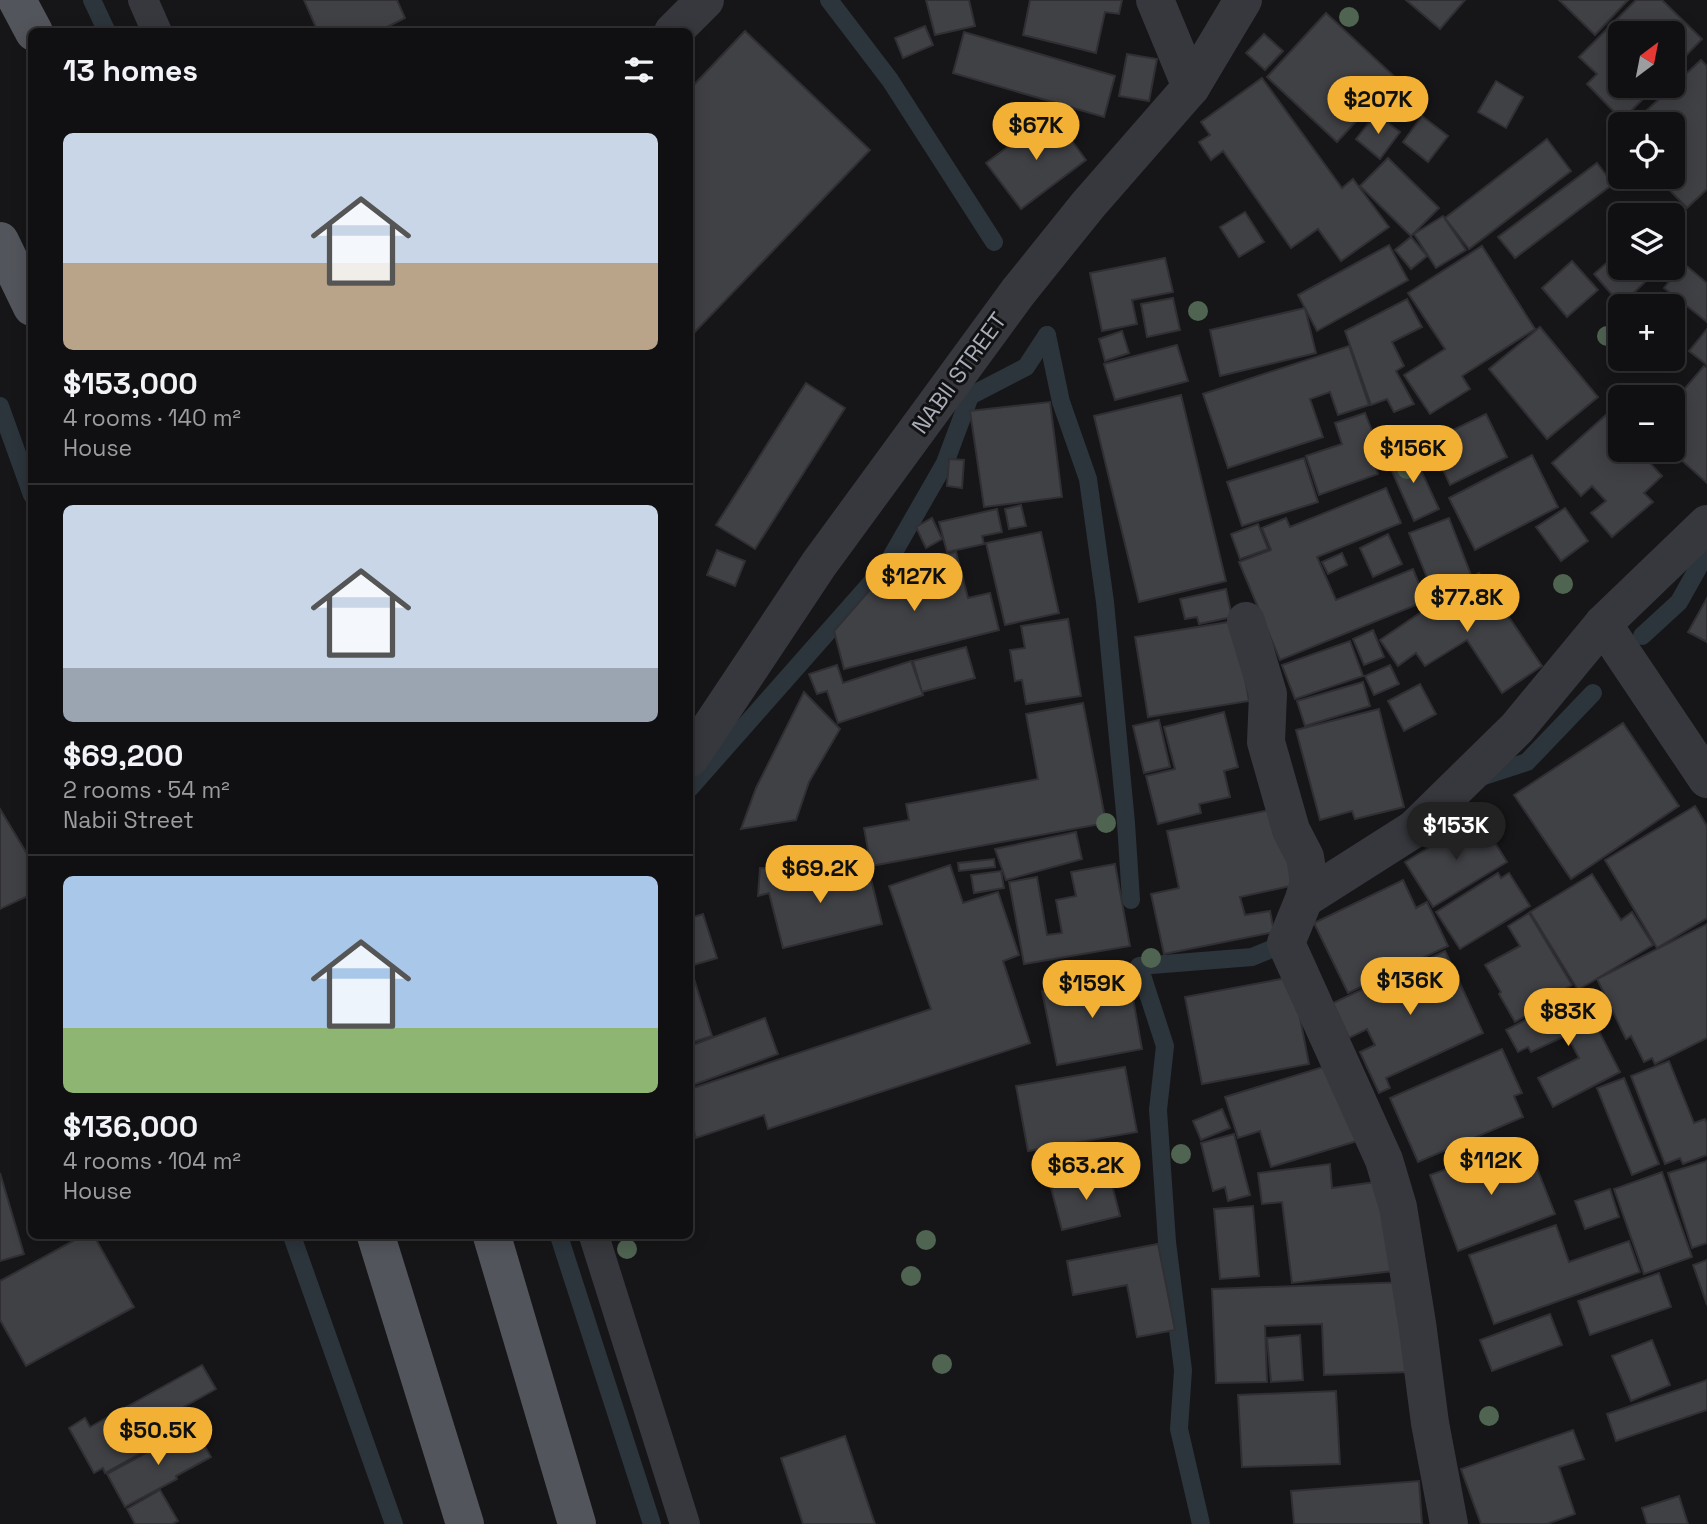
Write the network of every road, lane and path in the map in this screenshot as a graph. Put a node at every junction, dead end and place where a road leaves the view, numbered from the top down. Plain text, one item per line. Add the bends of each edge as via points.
1 (18, 0) edge
2 (143, 0) edge
3 (705, 0) edge
4 (1155, 0) edge
5 (1243, 0) edge
6 (32, 28) edge
7 (155, 28) edge
8 (677, 28) edge
9 (1191, 88) junction
10 (0, 241) edge
11 (28, 299) edge
12 (1707, 524) edge
13 (1246, 621) dead end
14 (1603, 624) junction
15 (693, 753) edge
16 (1707, 779) edge
17 (1304, 899) junction
18 (377, 1239) edge
19 (493, 1239) edge
20 (595, 1239) edge
21 (465, 1524) edge
22 (577, 1524) edge
23 (685, 1524) edge
24 (1449, 1524) edge

1 - 6 main road
2 - 7 lane
3 - 8 street
4 - 9 street
5 - 9 street, NABII STREET
9 - 15 street, NABII STREET via 1018,292 819,564
10 - 11 main road
12 - 14 street
13 - 17 street via 1268,694 1266,742 1291,830 1305,857 1308,885
14 - 16 street
14 - 17 street via 1517,728 1414,829
17 - 24 street via 1286,943 1384,1160 1417,1323
18 - 21 main road
19 - 22 main road
20 - 23 lane

